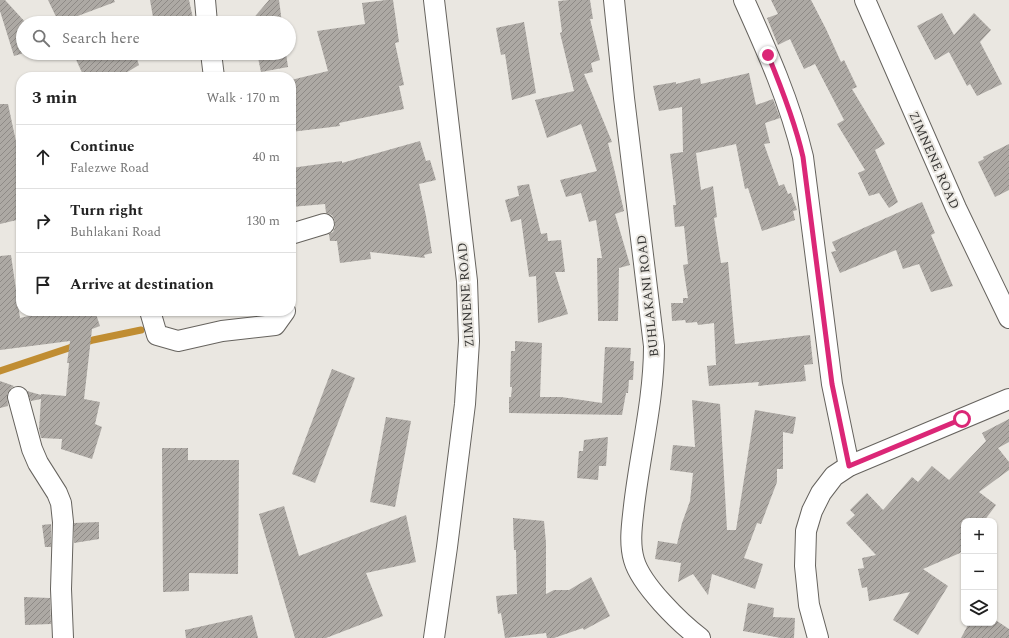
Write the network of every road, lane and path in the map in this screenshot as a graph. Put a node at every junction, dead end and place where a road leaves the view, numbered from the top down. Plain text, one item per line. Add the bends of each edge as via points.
1 (205, 0) edge
2 (434, 0) edge
3 (614, 0) edge
4 (744, 0) edge
5 (865, 0) edge
6 (206, 16) edge
7 (212, 60) edge
8 (213, 72) edge
9 (324, 224) dead end
10 (296, 232) edge
11 (151, 316) edge
12 (282, 316) edge
13 (1009, 318) edge
14 (18, 398) dead end
15 (1009, 399) edge
16 (849, 466) junction
17 (63, 638) edge
18 (434, 638) edge
19 (700, 638) edge
20 (818, 638) edge

1 - 6 street
2 - 18 street, ZIMNENE ROAD via 466,281 469,341 465,404
3 - 19 street, BUHLAKANI ROAD via 654,346 654,367 636,489 632,549 634,562 642,576 662,602
4 - 16 street via 786,97 798,133 832,384
5 - 13 street, ZIMNENE ROAD via 956,208
7 - 8 street
9 - 10 street
11 - 12 street via 157,335 178,341 222,331 276,325
14 - 17 street via 32,449 60,503 63,535
15 - 16 street
16 - 20 street via 834,476 820,492 806,531 805,566 809,605

